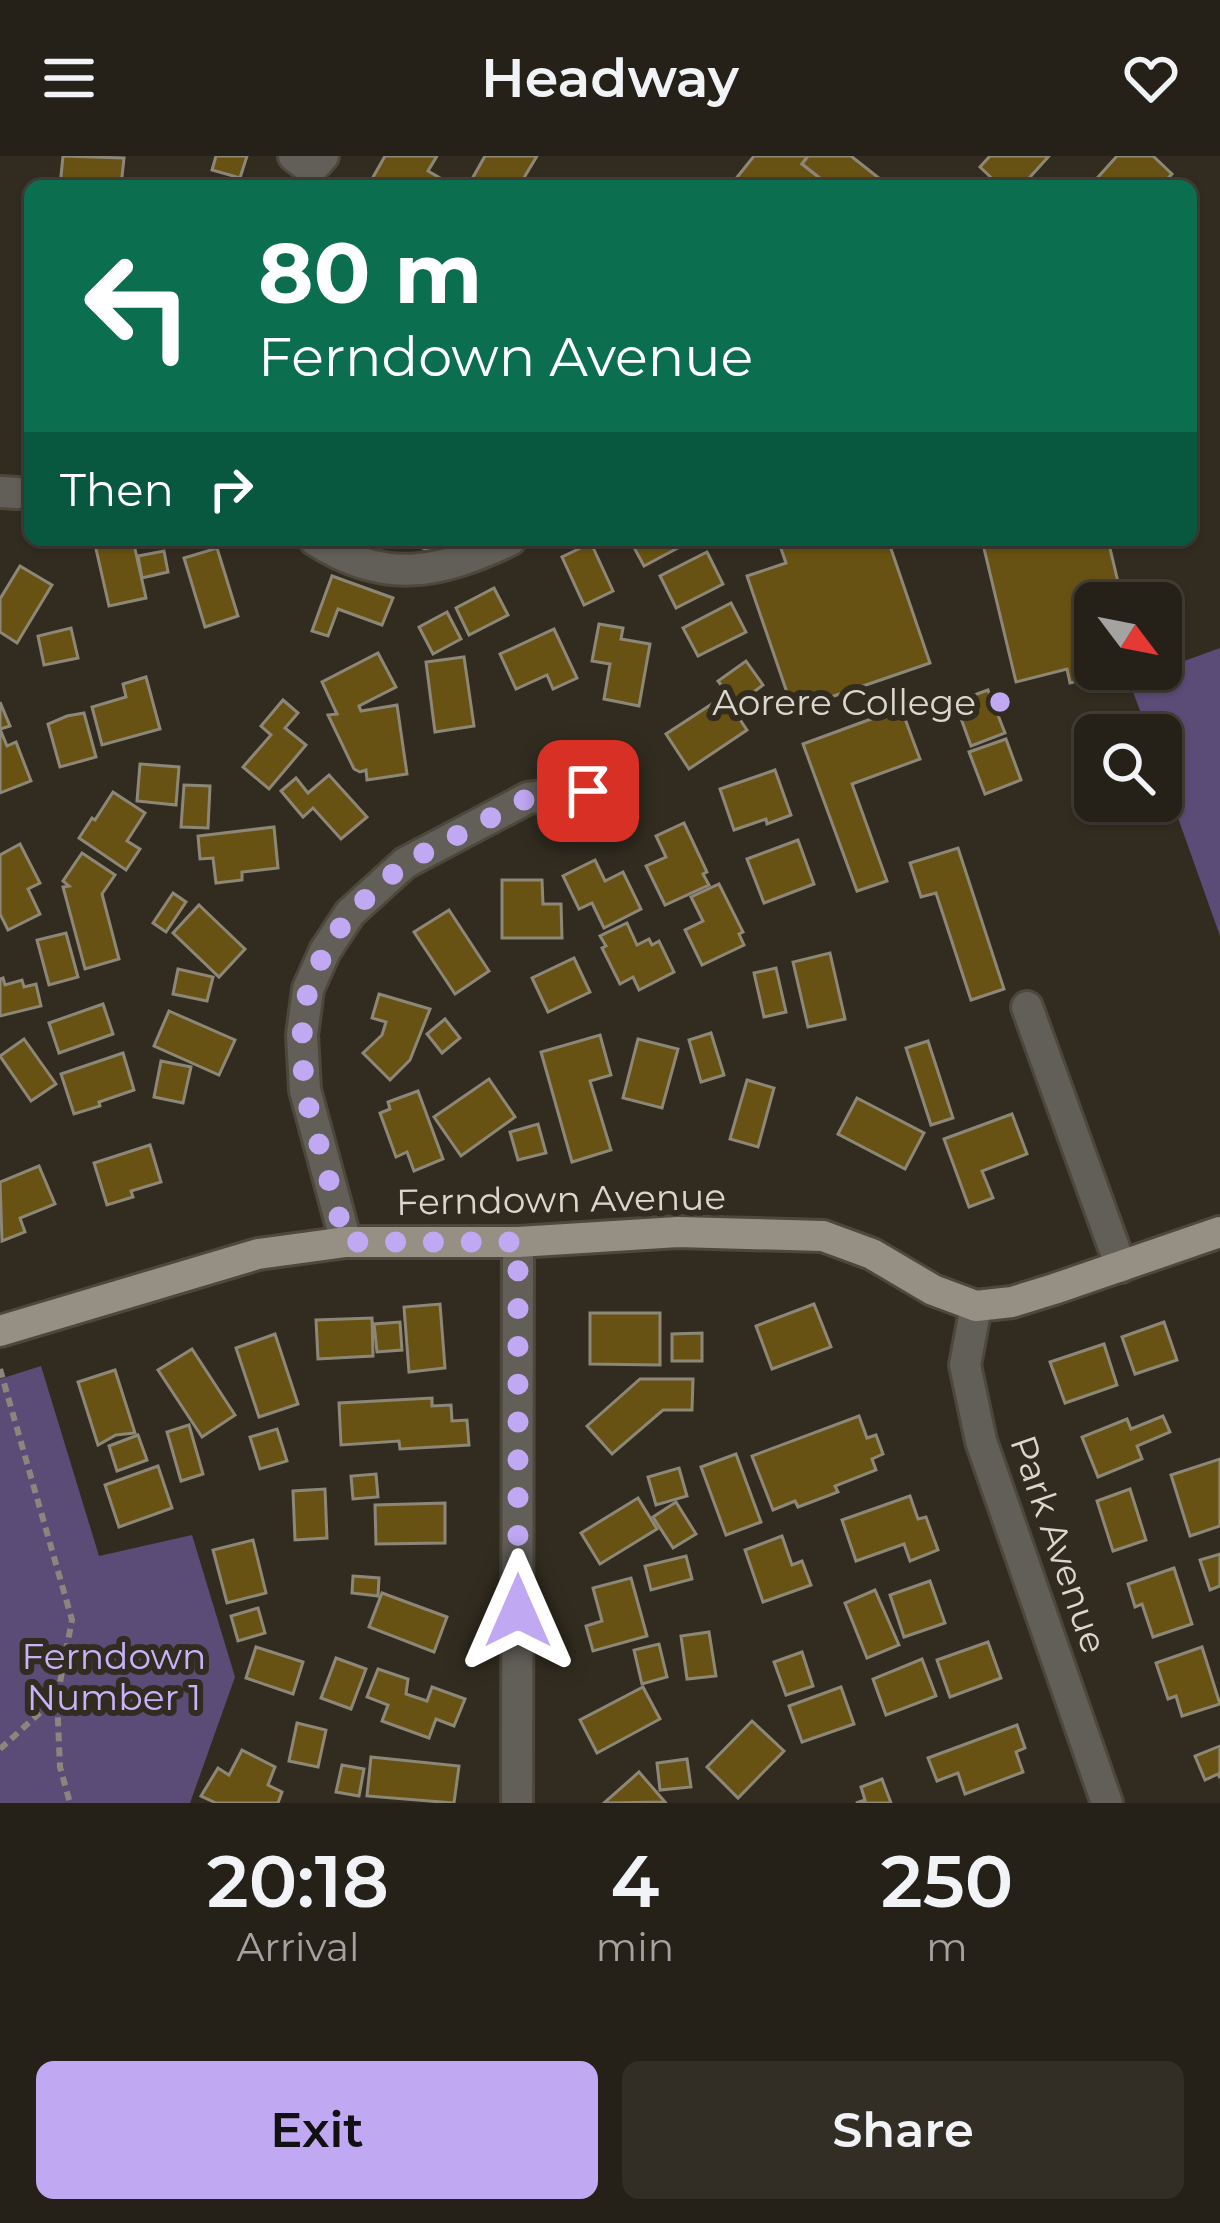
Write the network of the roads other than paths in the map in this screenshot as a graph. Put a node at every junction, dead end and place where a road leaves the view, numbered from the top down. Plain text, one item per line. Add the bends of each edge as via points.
1 (326, 546) edge
2 (496, 546) edge
3 (588, 791) dead end
4 (1027, 1007) dead end
5 (1220, 1232) edge
6 (346, 1242) junction
7 (518, 1242) junction
8 (1121, 1267) junction
9 (976, 1306) junction
10 (0, 1331) edge
11 (517, 1803) edge
12 (1107, 1803) edge

1 - 2 street via 358,563 409,571 456,564
3 - 6 street via 528,798 405,863 350,913 325,951 308,989 304,1090
4 - 8 street
5 - 8 main road
6 - 7 main road, Ferndown Avenue
6 - 10 main road, Ferndown Avenue via 258,1254
7 - 9 main road, Ferndown Avenue via 678,1232 823,1236
7 - 11 street
8 - 9 main road
9 - 12 street, Park Avenue via 965,1365 972,1407

